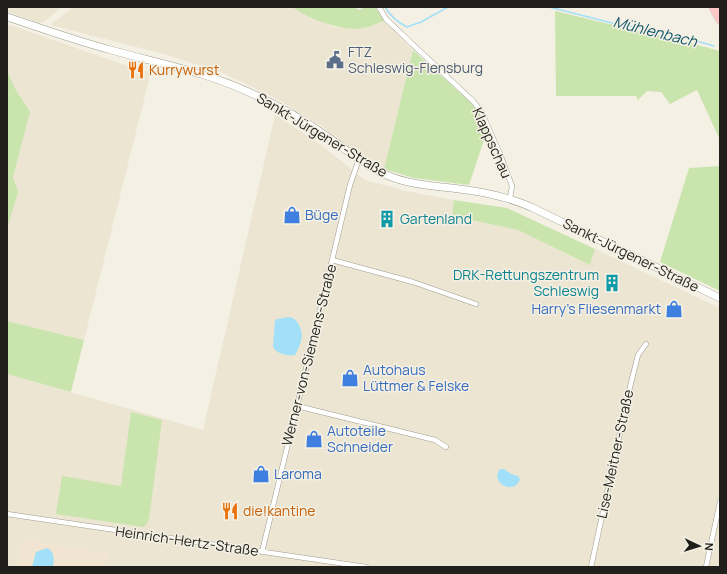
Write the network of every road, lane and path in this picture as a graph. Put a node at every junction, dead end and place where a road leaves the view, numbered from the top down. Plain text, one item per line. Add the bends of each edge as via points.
1 (379, 7) edge
2 (713, 7) edge
3 (7, 17) edge
4 (720, 20) edge
5 (359, 159) junction
6 (510, 198) junction
7 (332, 260) junction
8 (720, 298) edge
9 (476, 304) dead end
10 (646, 344) dead end
11 (297, 406) junction
12 (446, 447) dead end
13 (720, 502) edge
14 (7, 514) edge
15 (262, 552) junction
16 (366, 567) edge
17 (591, 567) edge
18 (706, 567) edge

1 - 6 street, Klappschau via 386,19 474,101 481,111 512,186
2 - 4 main road
3 - 5 street, Sankt-Jürgener-Straße via 105,48 188,69 231,84 288,112
5 - 6 street, Sankt-Jürgener-Straße via 390,177
5 - 7 street, Werner-von-Siemens-Straße
6 - 8 street, Sankt-Jürgener-Straße
7 - 9 street via 413,282
7 - 11 street, Werner-von-Siemens-Straße
10 - 17 street, Lise-Meitner-Straße via 638,355 629,391
11 - 12 street via 435,440
11 - 15 street, Werner-von-Siemens-Straße
13 - 18 street
14 - 15 street, Heinrich-Hertz-Straße
15 - 16 street, Heinrich-Hertz-Straße

